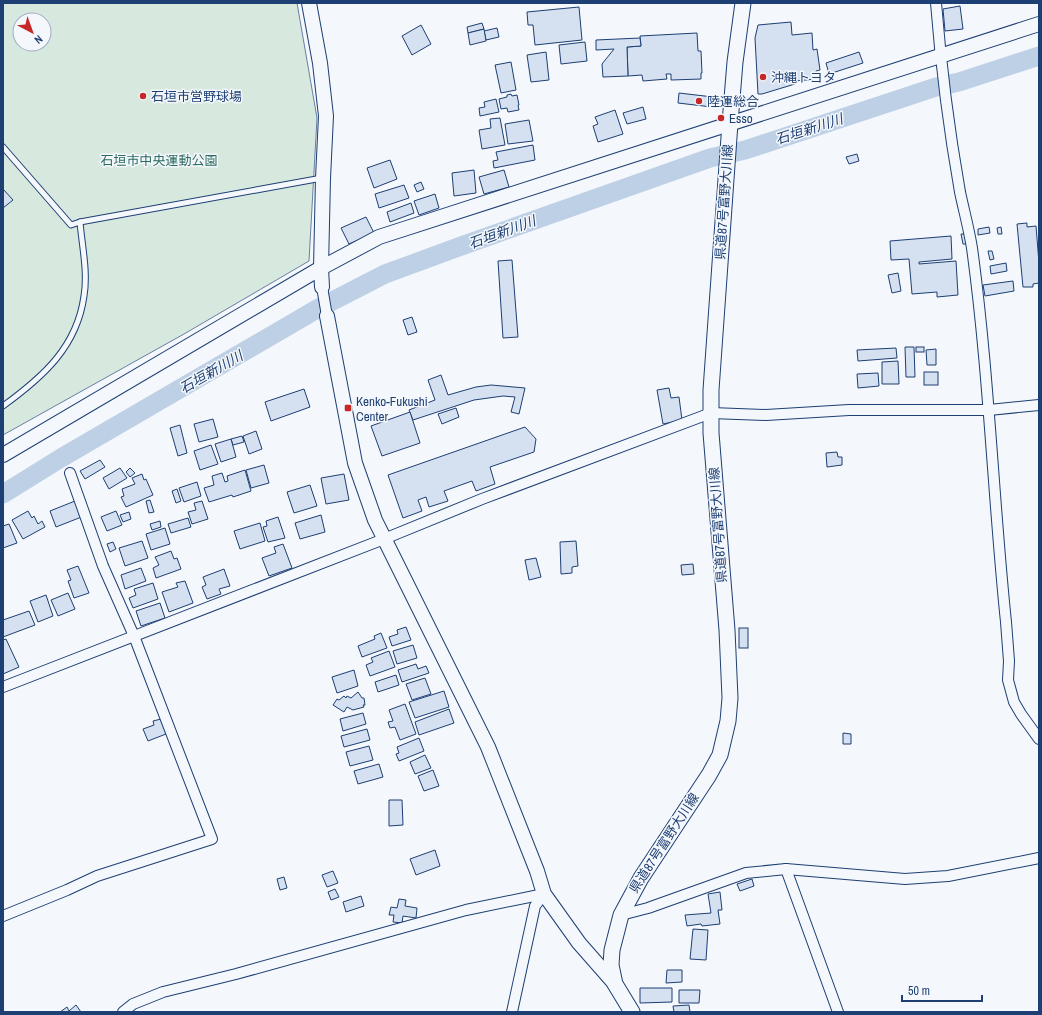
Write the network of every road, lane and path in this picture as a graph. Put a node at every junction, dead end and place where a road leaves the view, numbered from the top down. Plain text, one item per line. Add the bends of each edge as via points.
1 (309, 3) edge
2 (743, 3) edge
3 (936, 3) edge
4 (1039, 24) edge
5 (940, 56) junction
6 (730, 123) junction
7 (3, 147) edge
8 (323, 178) junction
9 (80, 222) junction
10 (321, 268) junction
11 (322, 287) joint
12 (327, 316) joint
13 (1039, 405) edge
14 (3, 406) edge
15 (989, 410) junction
16 (711, 413) junction
17 (3, 455) edge
18 (70, 473) dead end
19 (384, 539) junction
20 (134, 636) junction
21 (3, 687) edge
22 (1027, 722) junction
23 (1039, 723) edge
24 (1039, 739) edge
25 (1039, 858) edge
26 (786, 869) junction
27 (544, 894) junction
28 (621, 914) junction
29 (3, 916) edge
30 (615, 984) junction
31 (123, 1012) edge
32 (512, 1012) edge
33 (632, 1012) edge
34 (838, 1012) edge

1 - 8 street via 326,116
2 - 6 main road, 県道87号富野大川線
3 - 5 street
4 - 5 street
5 - 6 street
5 - 15 street via 960,193 971,246
6 - 10 street via 379,237
6 - 16 main road, 県道87号富野大川線
7 - 9 lane via 71,225
8 - 9 lane
8 - 10 street
9 - 14 lane via 85,295 79,320 66,346 52,365 28,388
10 - 11 street
10 - 17 street
11 - 12 street
12 - 19 street via 355,463
13 - 15 street
15 - 16 street via 849,410 766,415
15 - 22 street via 1007,630 1008,680 1014,702
16 - 19 street via 482,499
16 - 28 main road, 県道87号富野大川線 via 730,698 725,738 720,755 709,775 641,878
18 - 20 street via 103,566
19 - 20 street
19 - 27 street via 488,747
20 - 21 street
20 - 29 street via 212,839 97,876
22 - 23 street
22 - 24 street
25 - 26 street via 948,876 905,880
26 - 28 street via 746,873 648,908
26 - 34 street
27 - 30 street via 579,943
27 - 31 street via 466,910 163,992 133,1004
27 - 32 street via 534,906
28 - 30 main road, 県道87号富野大川線 via 612,950 611,965
30 - 33 main road, 県道87号富野大川線

